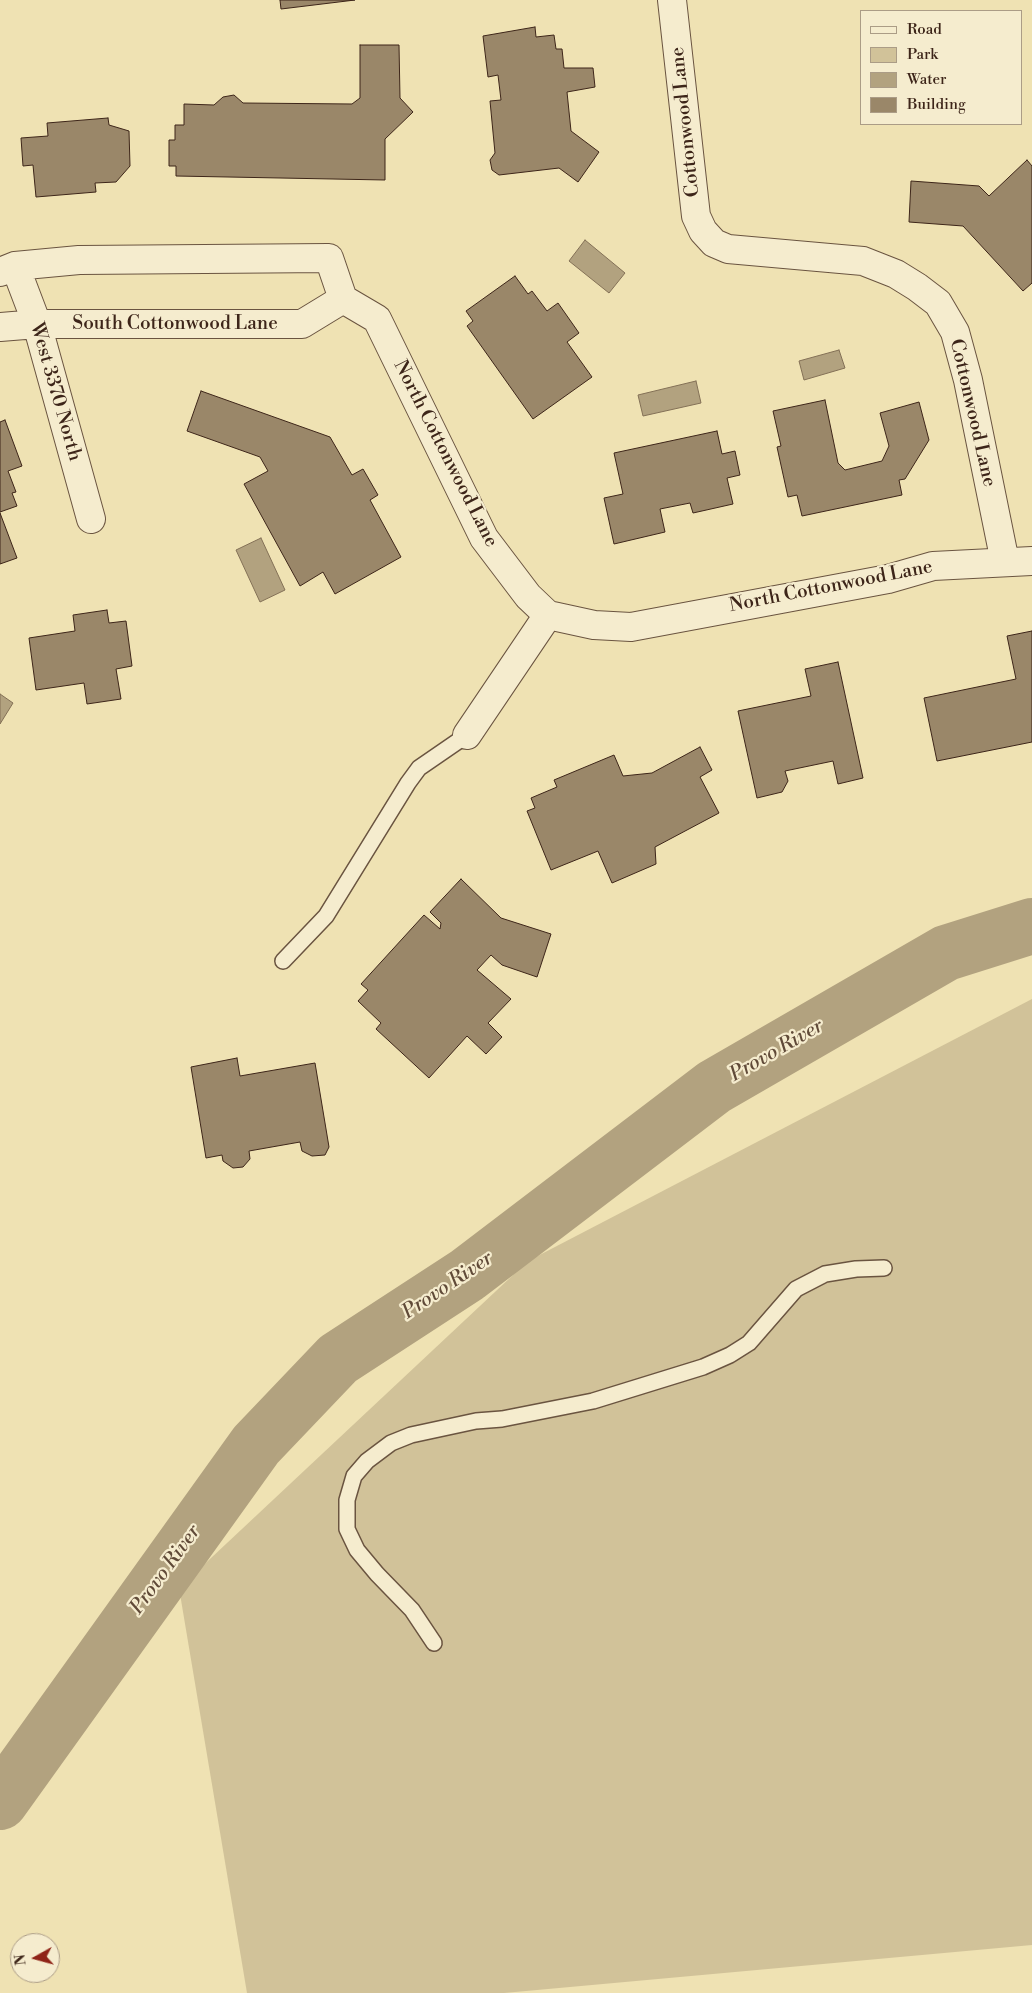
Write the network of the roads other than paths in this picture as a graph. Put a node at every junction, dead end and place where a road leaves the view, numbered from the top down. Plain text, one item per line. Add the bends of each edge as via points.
1 (672, 0) edge
2 (8, 269) edge
3 (344, 298) junction
4 (37, 324) junction
5 (0, 327) edge
6 (91, 519) dead end
7 (1032, 561) edge
8 (1005, 562) junction
9 (548, 615) junction
10 (467, 735) joint
11 (283, 961) dead end
12 (884, 1268) dead end
13 (434, 1643) dead end

1 - 8 street, Cottonwood Lane via 696,216 703,231 714,243 728,249 864,261 896,274 938,303 955,332 968,380
2 - 3 street via 79,260 329,258
2 - 4 street, West 3370 North
3 - 4 street, South Cottonwood Lane via 302,324
3 - 9 street, North Cottonwood Lane via 377,320 484,538 528,596
4 - 5 street, South Cottonwood Lane
4 - 6 street, West 3370 North
7 - 8 street, North Cottonwood Lane
8 - 9 street, North Cottonwood Lane via 933,566 888,579 631,627 594,625
9 - 10 street
10 - 11 lane via 419,768 326,916
12 - 13 lane via 825,1274 796,1289 749,1343 703,1368 594,1401 410,1434 367,1461 354,1476 347,1500 347,1529 357,1550 412,1610

